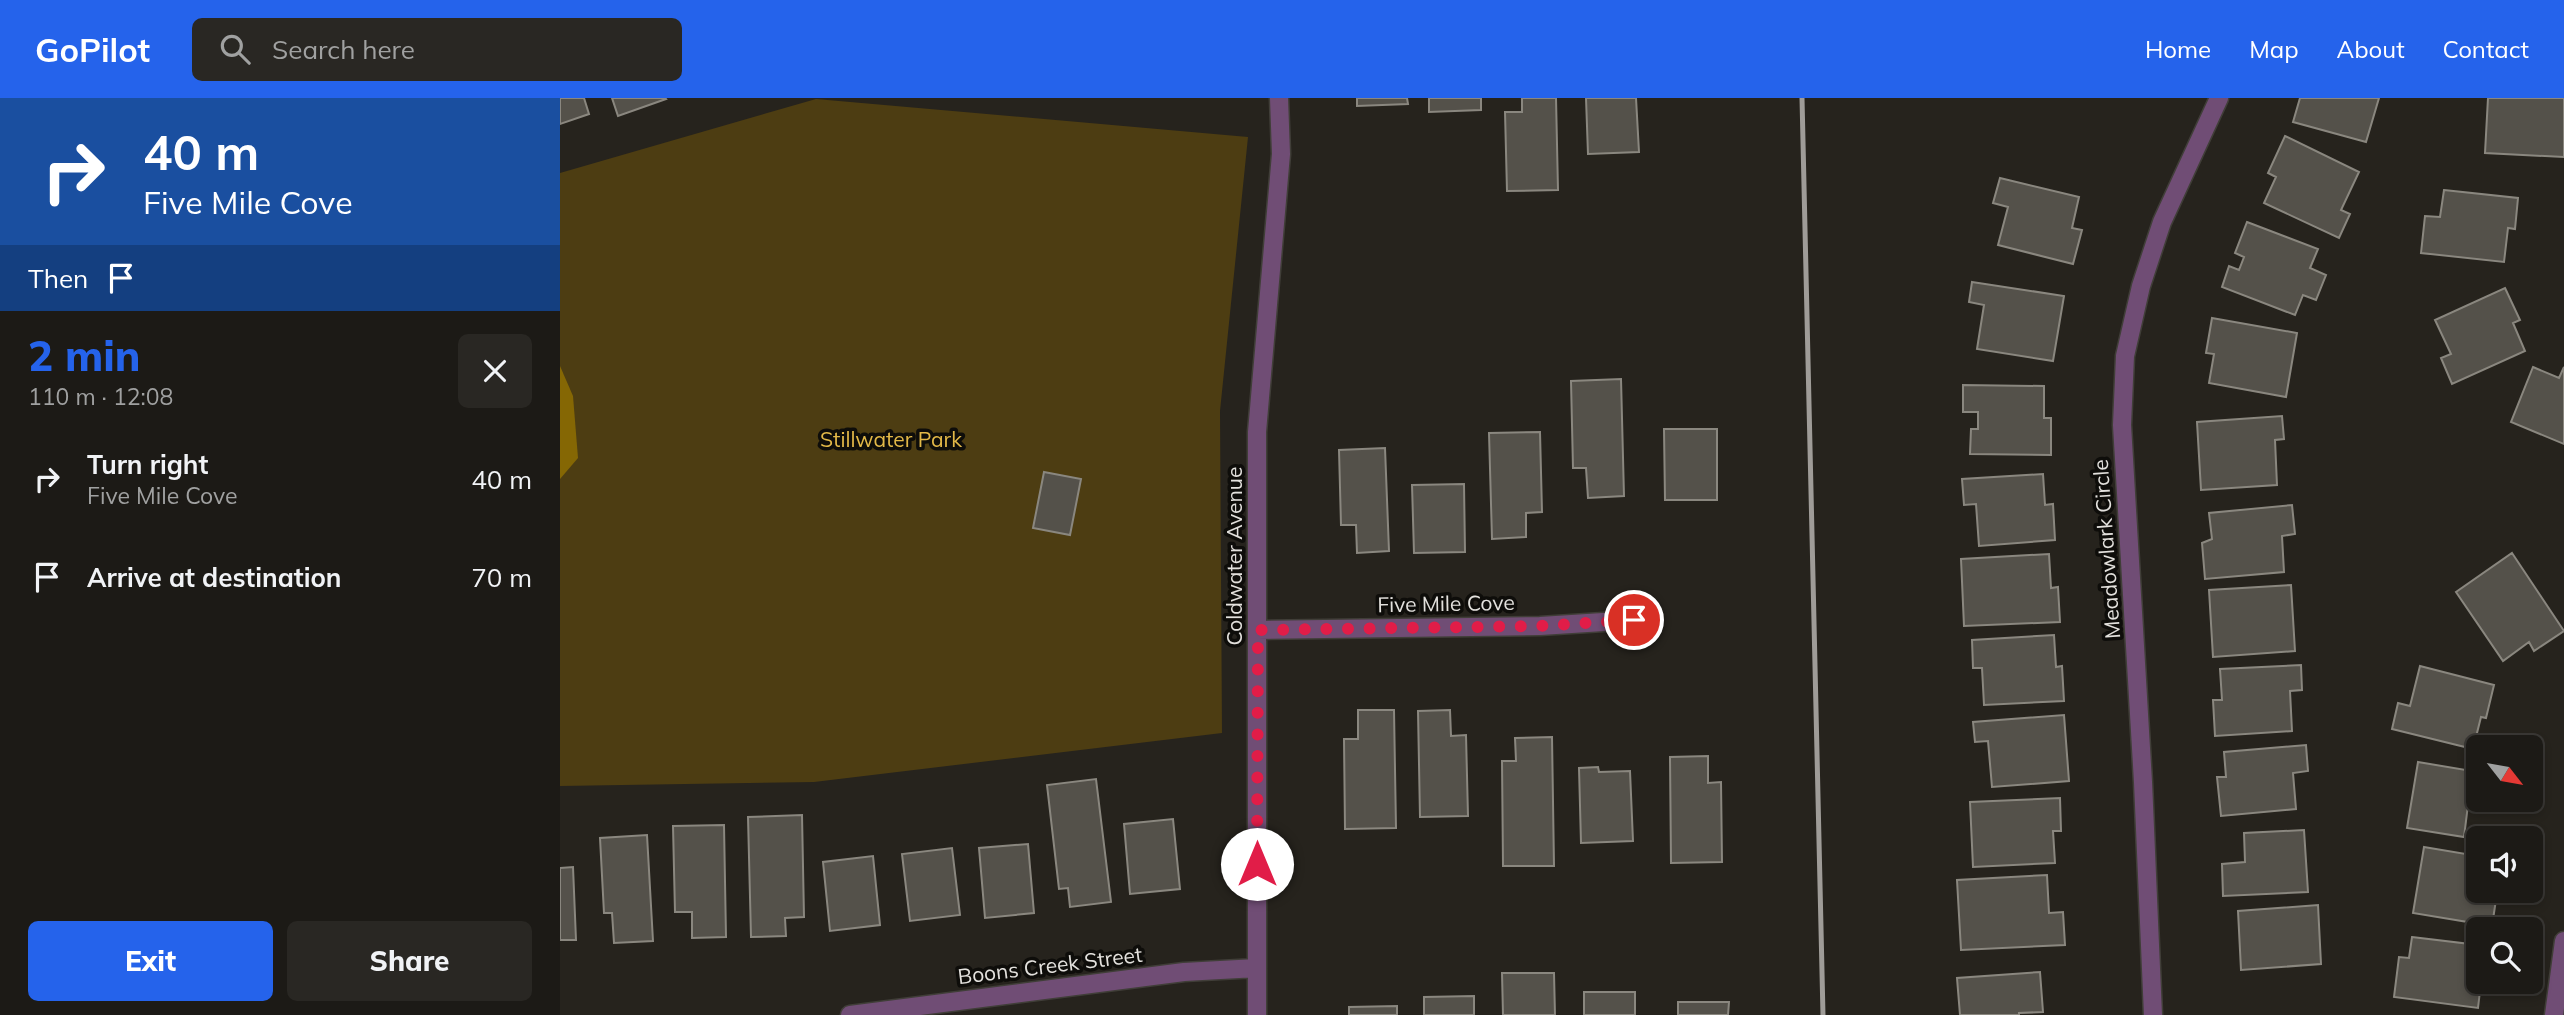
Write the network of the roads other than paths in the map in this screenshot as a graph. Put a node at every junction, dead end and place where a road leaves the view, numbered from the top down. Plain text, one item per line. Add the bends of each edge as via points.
1 (1279, 98) edge
2 (2219, 98) edge
3 (1634, 620) dead end
4 (1258, 630) junction
5 (2564, 941) edge
6 (1257, 968) junction
7 (850, 1015) edge
8 (1257, 1015) edge
9 (2153, 1015) edge
10 (2554, 1015) edge

1 - 4 street, Coldwater Avenue via 1281,154 1257,432
2 - 9 street, Meadowlark Circle via 2162,222 2124,356 2122,425
3 - 4 street, Five Mile Cove
4 - 6 street, Coldwater Avenue
5 - 10 street
6 - 7 street, Boons Creek Street via 1184,972
6 - 8 street, Coldwater Avenue

